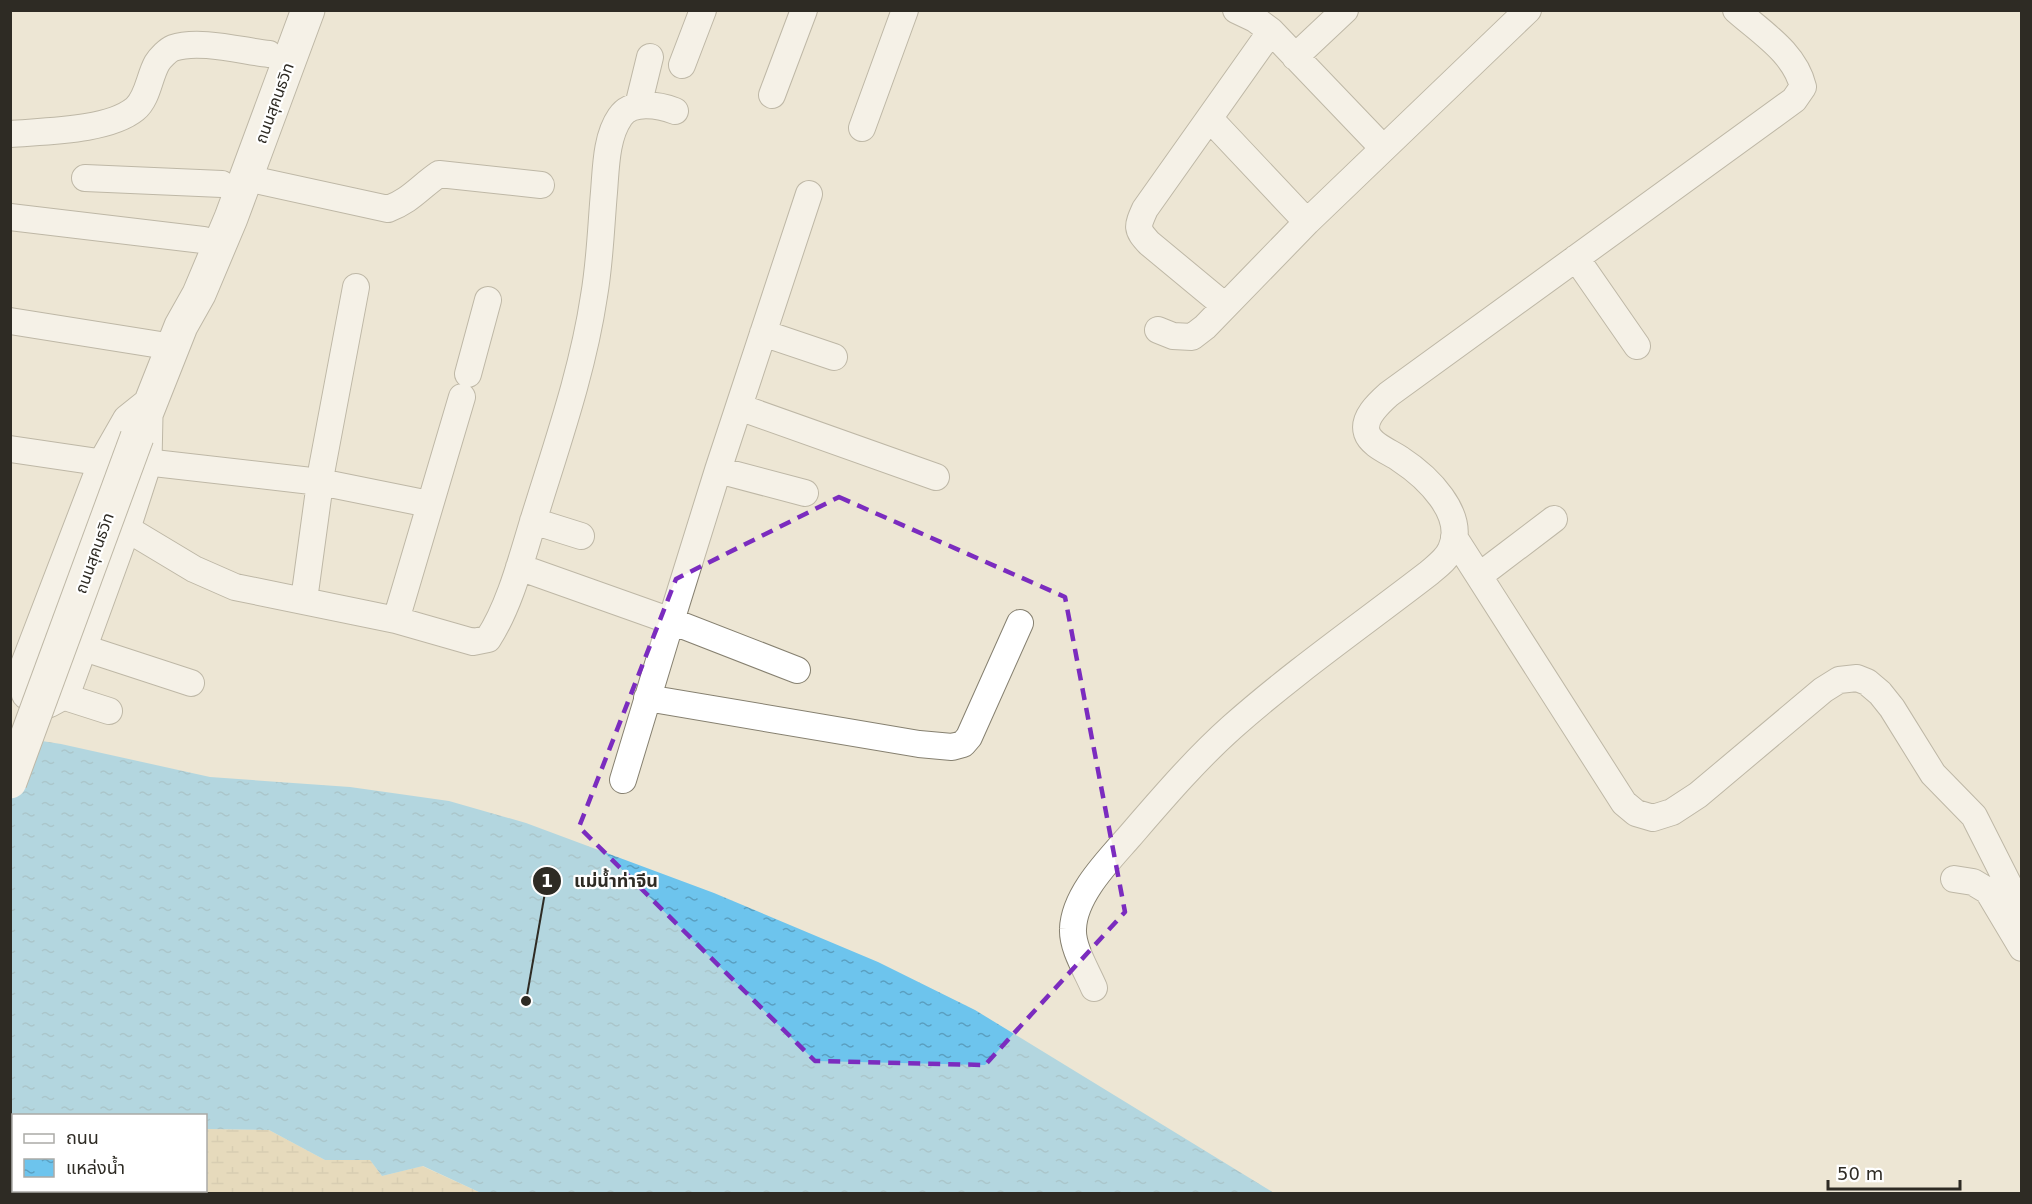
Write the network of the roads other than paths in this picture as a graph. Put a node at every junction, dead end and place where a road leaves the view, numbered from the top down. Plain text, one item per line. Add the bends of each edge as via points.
1 (285, 10) edge
2 (308, 10) edge
3 (703, 10) edge
4 (804, 10) edge
5 (905, 10) edge
6 (1345, 10) edge
7 (1528, 10) edge
8 (1736, 10) edge
9 (1256, 18) edge
10 (269, 54) junction
11 (650, 57) dead end
12 (1295, 57) junction
13 (682, 66) dead end
14 (772, 95) dead end
15 (638, 106) junction
16 (675, 111) dead end
17 (1210, 119) junction
18 (862, 128) dead end
19 (10, 134) edge
20 (1383, 148) junction
21 (85, 178) dead end
22 (234, 181) junction
23 (542, 185) dead end
24 (809, 194) dead end
25 (10, 218) edge
26 (1307, 222) junction
27 (212, 242) junction
28 (1576, 258) junction
29 (356, 287) dead end
30 (488, 300) dead end
31 (1225, 306) junction
32 (10, 321) edge
33 (1158, 330) dead end
34 (763, 333) junction
35 (177, 337) junction
36 (1637, 346) dead end
37 (834, 357) dead end
38 (739, 407) junction
39 (144, 430) junction
40 (10, 449) edge
41 (105, 463) junction
42 (718, 470) junction
43 (936, 477) dead end
44 (320, 482) junction
45 (805, 493) dead end
46 (429, 504) junction
47 (1554, 519) dead end
48 (533, 521) junction
49 (124, 527) junction
50 (581, 536) dead end
51 (1455, 537) junction
52 (519, 567) junction
53 (1479, 576) junction
54 (304, 600) junction
55 (396, 620) junction
56 (670, 621) junction
57 (1020, 624) dead end
58 (81, 647) junction
59 (797, 670) dead end
60 (191, 683) dead end
61 (59, 695) junction
62 (647, 698) junction
63 (109, 711) dead end
64 (623, 780) dead end
65 (10, 782) edge
66 (1954, 879) dead end
67 (2022, 910) edge
68 (2022, 948) edge
69 (1094, 988) dead end

1 - 10 main road, ถนนสุคนธวิท
2 - 22 main road, ถนนสุคนธวิท
3 - 13 street
4 - 14 street
5 - 18 street
6 - 12 street
7 - 20 street
8 - 28 street via 1788,56 1803,87 1794,100
9 - 12 street
9 - 17 street
10 - 19 street via 201,45 171,48 157,62 136,108 118,119 96,126
10 - 22 main road, ถนนสุคนธวิท
11 - 15 street
12 - 20 street
15 - 16 street via 661,106
15 - 48 street via 622,113 607,156 594,296 577,381
17 - 26 street
17 - 31 street via 1138,224 1139,232 1149,243
20 - 26 street
21 - 22 street
22 - 23 street via 388,209 405,203 439,174
22 - 27 main road, ถนนสุคนธวิท
24 - 34 street
25 - 27 street
26 - 31 street
27 - 35 main road, ถนนสุคนธวิท via 187,286
28 - 36 street
28 - 51 street via 1389,394 1374,408 1367,423 1367,433 1375,443 1419,472 1434,487 1453,522
29 - 44 street
30 - 46 street
31 - 33 street via 1192,337
32 - 35 street
34 - 37 street
34 - 38 street
35 - 39 main road, ถนนสุคนธวิท
38 - 42 street
38 - 43 street
39 - 41 main road via 129,422
39 - 44 street
39 - 49 main road
39 - 65 main road, ถนนสุคนธวิท, bridge
40 - 41 street
41 - 61 main road via 27,666 28,693 48,701
42 - 45 street
42 - 56 street
44 - 46 street
44 - 54 street
46 - 55 street
47 - 53 street
48 - 50 street
48 - 52 street
49 - 54 street via 194,569 235,587
49 - 58 main road
51 - 53 street
51 - 69 street via 1448,555 1429,573 1230,729 1098,873 1079,903 1072,929
52 - 55 street via 488,639 473,642
52 - 56 street
53 - 67 street via 1624,803 1636,813 1653,818 1672,812 1698,795 1823,690 1839,680 1857,678 1880,693 1933,774 1974,816
54 - 55 street
56 - 59 street
56 - 62 street
57 - 62 street via 969,737 952,747
58 - 60 street
58 - 61 main road
61 - 63 street
62 - 64 street
66 - 68 street via 1973,882 1988,891

